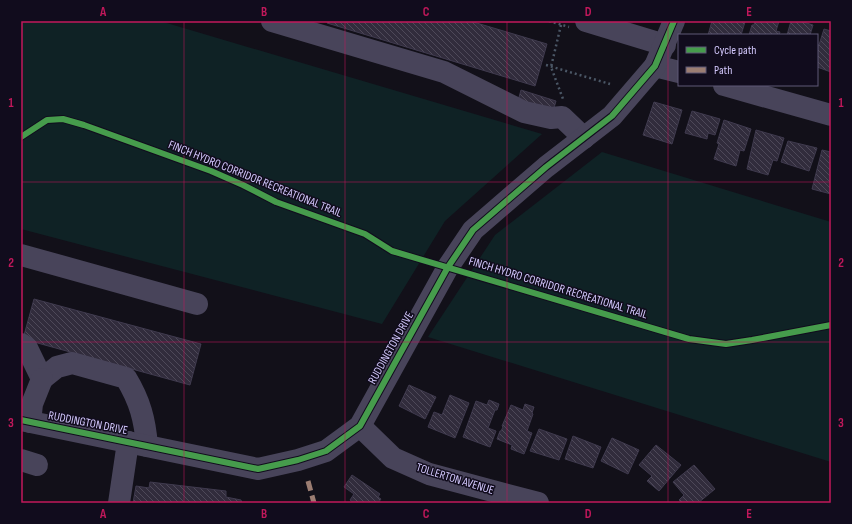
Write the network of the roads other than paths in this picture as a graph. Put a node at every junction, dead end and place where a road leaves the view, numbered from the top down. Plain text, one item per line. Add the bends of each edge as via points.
1 (272, 21) edge
2 (586, 21) edge
3 (674, 21) edge
4 (664, 45) junction
5 (655, 66) junction
6 (678, 72) edge
7 (728, 86) edge
8 (831, 115) edge
9 (584, 138) junction
10 (21, 255) edge
11 (197, 304) dead end
12 (21, 344) edge
13 (42, 379) junction
14 (26, 421) edge
15 (360, 426) junction
16 (138, 444) junction
17 (119, 503) edge
18 (538, 503) edge

1 - 9 street via 444,72 524,112 551,118 561,117
2 - 4 street
3 - 4 street, RUDDINGTON DRIVE
4 - 5 street, RUDDINGTON DRIVE
5 - 6 street
5 - 9 street, RUDDINGTON DRIVE via 612,116
7 - 8 street
9 - 15 street, RUDDINGTON DRIVE via 473,230 448,267
10 - 11 street
12 - 13 street via 27,348
13 - 14 street
13 - 16 street via 57,367 72,363 126,378 136,395 146,427
14 - 16 street, RUDDINGTON DRIVE
15 - 16 street, RUDDINGTON DRIVE via 326,451 258,469
15 - 18 street, TOLLERTON AVENUE via 394,458 429,474
16 - 17 street

